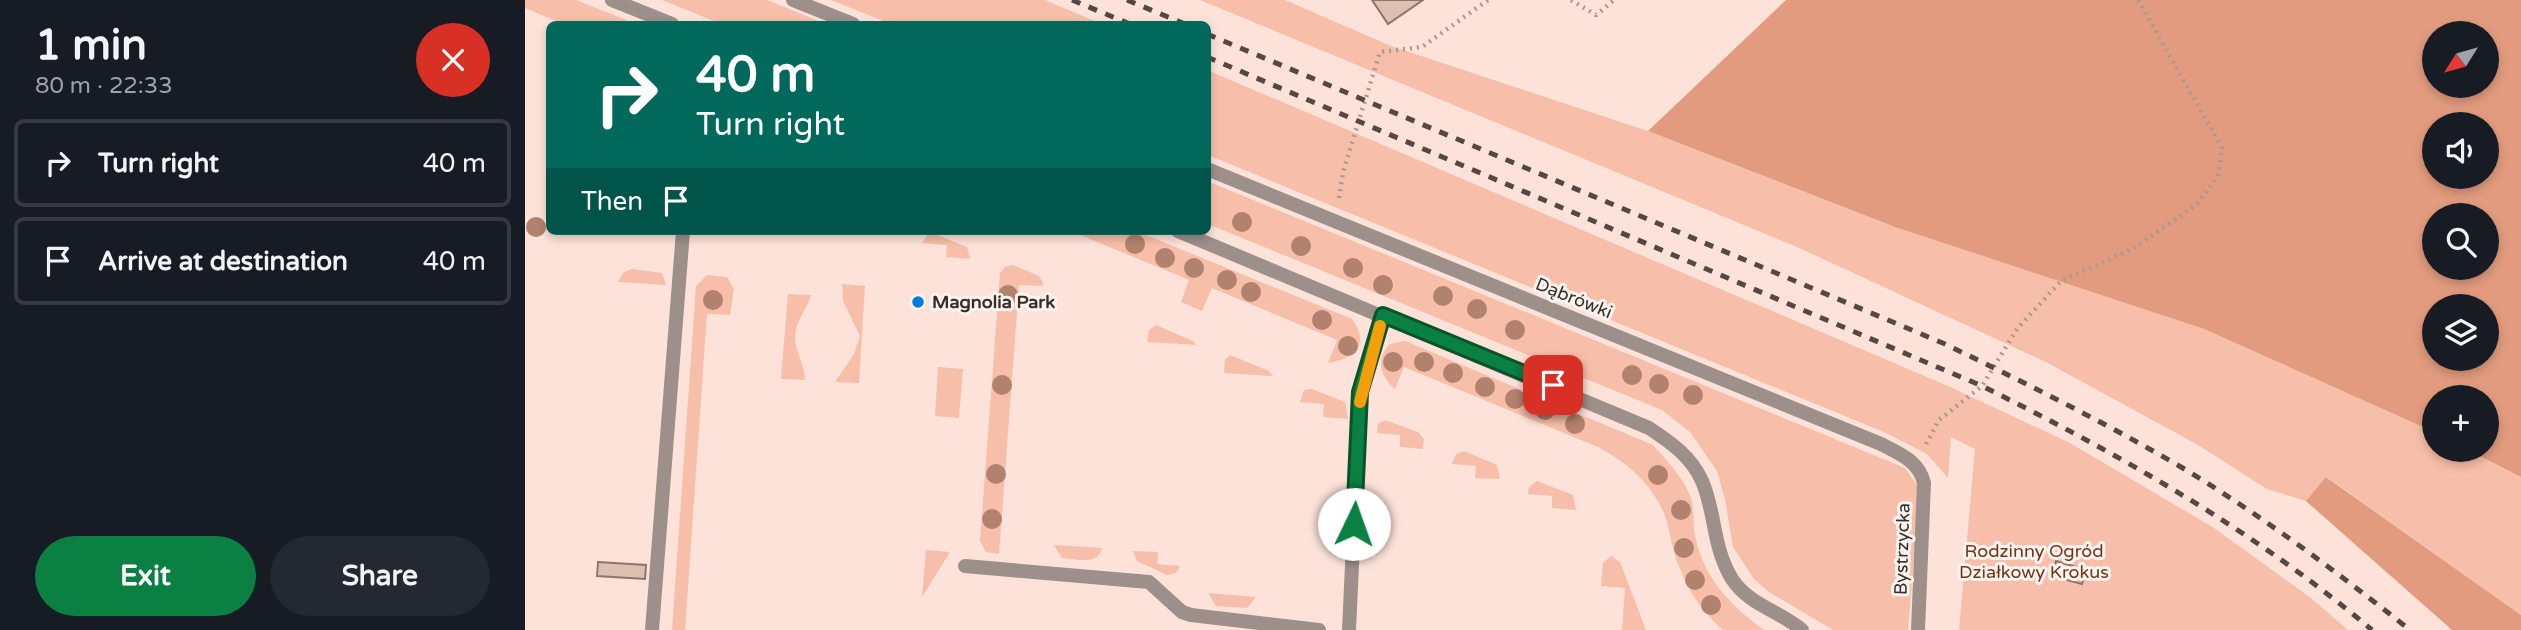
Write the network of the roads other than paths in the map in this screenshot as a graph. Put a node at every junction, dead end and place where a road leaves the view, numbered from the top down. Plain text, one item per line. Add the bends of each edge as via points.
1 (612, 0) edge
2 (793, 0) edge
3 (664, 21) edge
4 (846, 21) edge
5 (1211, 171) edge
6 (684, 235) edge
7 (1188, 235) edge
8 (1383, 315) junction
9 (1921, 470) joint
10 (965, 566) dead end
11 (652, 630) edge
12 (1319, 630) edge
13 (1349, 630) edge
14 (1801, 630) edge
15 (1918, 630) edge

1 - 3 street
2 - 4 street
5 - 9 street, Dąbrówki via 1881,444
6 - 11 street
7 - 8 street
8 - 13 street via 1360,392
8 - 14 street via 1626,416 1673,444 1702,481 1718,552 1734,582 1759,606
9 - 15 street, Bystrzycka via 1924,503
10 - 12 street via 1149,582 1191,615

